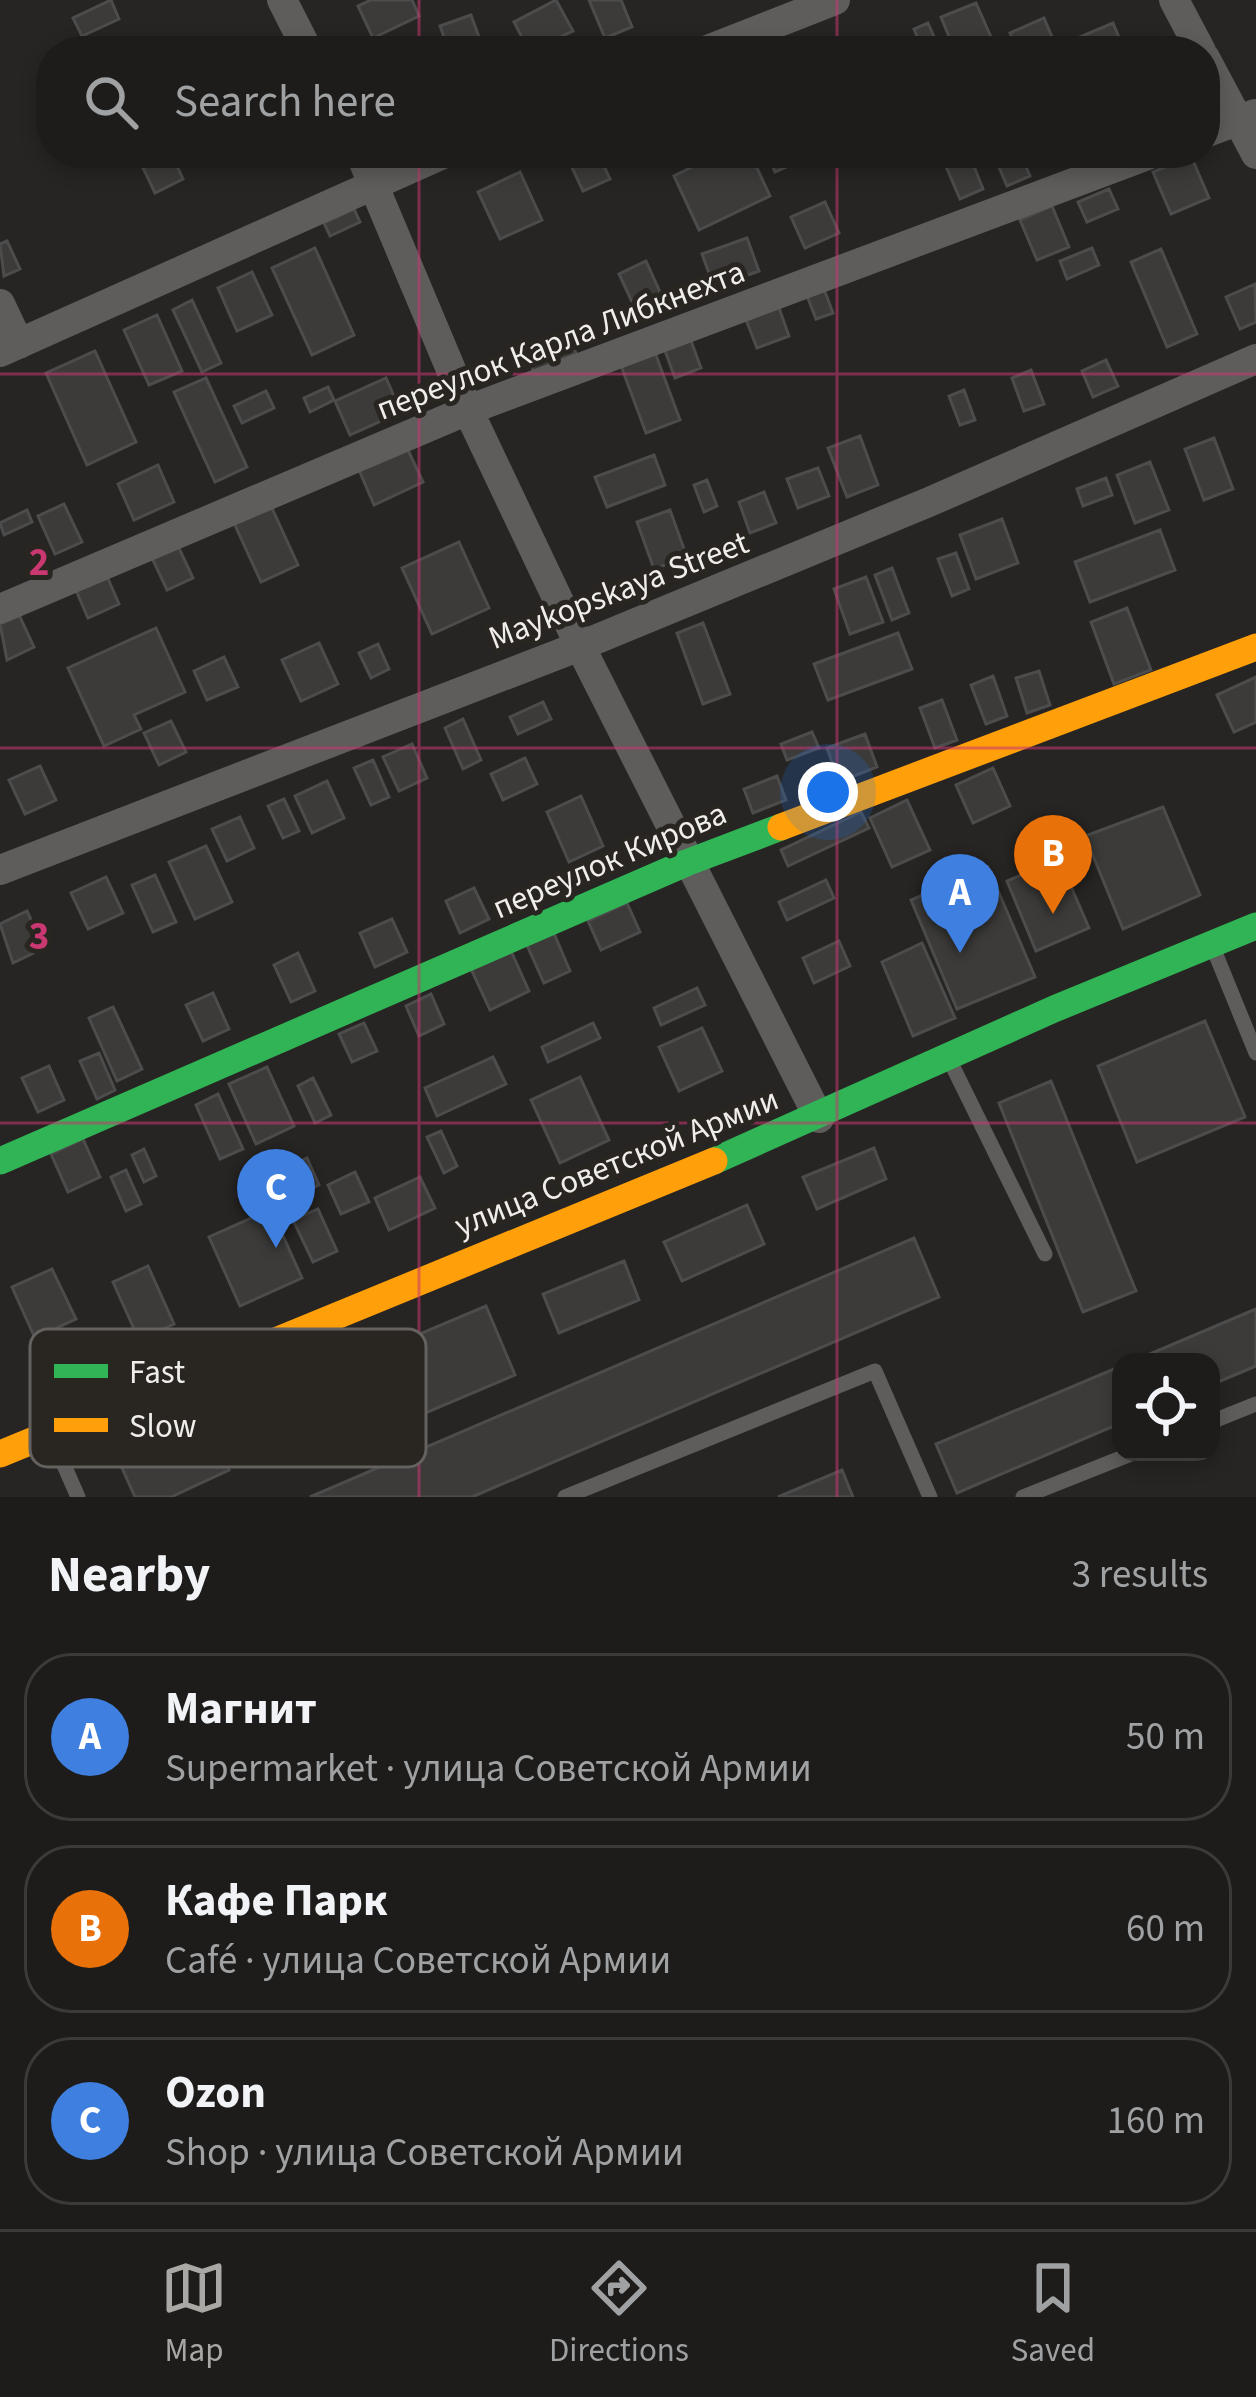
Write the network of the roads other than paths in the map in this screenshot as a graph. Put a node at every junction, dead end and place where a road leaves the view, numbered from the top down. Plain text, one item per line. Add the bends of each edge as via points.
1 (282, 0) edge
2 (835, 0) edge
3 (1174, 0) edge
4 (300, 36) edge
5 (743, 36) edge
6 (1193, 36) edge
7 (1220, 79) edge
8 (1247, 117) edge
9 (1256, 154) edge
10 (365, 168) edge
11 (367, 168) edge
12 (1113, 168) edge
13 (0, 304) edge
14 (9, 348) edge
15 (1256, 359) edge
16 (468, 410) junction
17 (0, 609) edge
18 (580, 646) junction
19 (1256, 647) edge
20 (686, 863) junction
21 (0, 870) edge
22 (1256, 926) edge
23 (1211, 945) junction
24 (1256, 1053) edge
25 (948, 1057) junction
26 (819, 1118) junction
27 (0, 1161) edge
28 (1045, 1254) dead end
29 (302, 1329) edge
30 (1256, 1404) edge
31 (1220, 1418) edge
32 (30, 1441) edge
33 (0, 1454) edge
34 (1113, 1461) edge
35 (65, 1467) edge
36 (78, 1497) edge
37 (565, 1497) edge
38 (930, 1497) edge
39 (1022, 1497) edge

1 - 4 street
2 - 5 street
3 - 6 street
7 - 8 street
8 - 9 street
10 - 14 street
11 - 16 street
12 - 16 street, переулок Карла Либкнехта
13 - 14 street
15 - 18 street, Maykopskaya Street
16 - 17 street, переулок Карла Либкнехта
16 - 18 street
18 - 20 street
18 - 21 street, Maykopskaya Street
19 - 20 main road, переулок Кирова
20 - 26 street
20 - 27 main road, переулок Кирова
22 - 23 main road, улица Советской Армии
23 - 24 lane
23 - 25 main road, улица Советской Армии
25 - 26 main road, улица Советской Армии
25 - 28 lane
26 - 29 main road, улица Советской Армии
30 - 31 lane
32 - 33 main road, улица Советской Армии
34 - 39 lane
35 - 36 lane
37 - 38 lane via 875,1371

